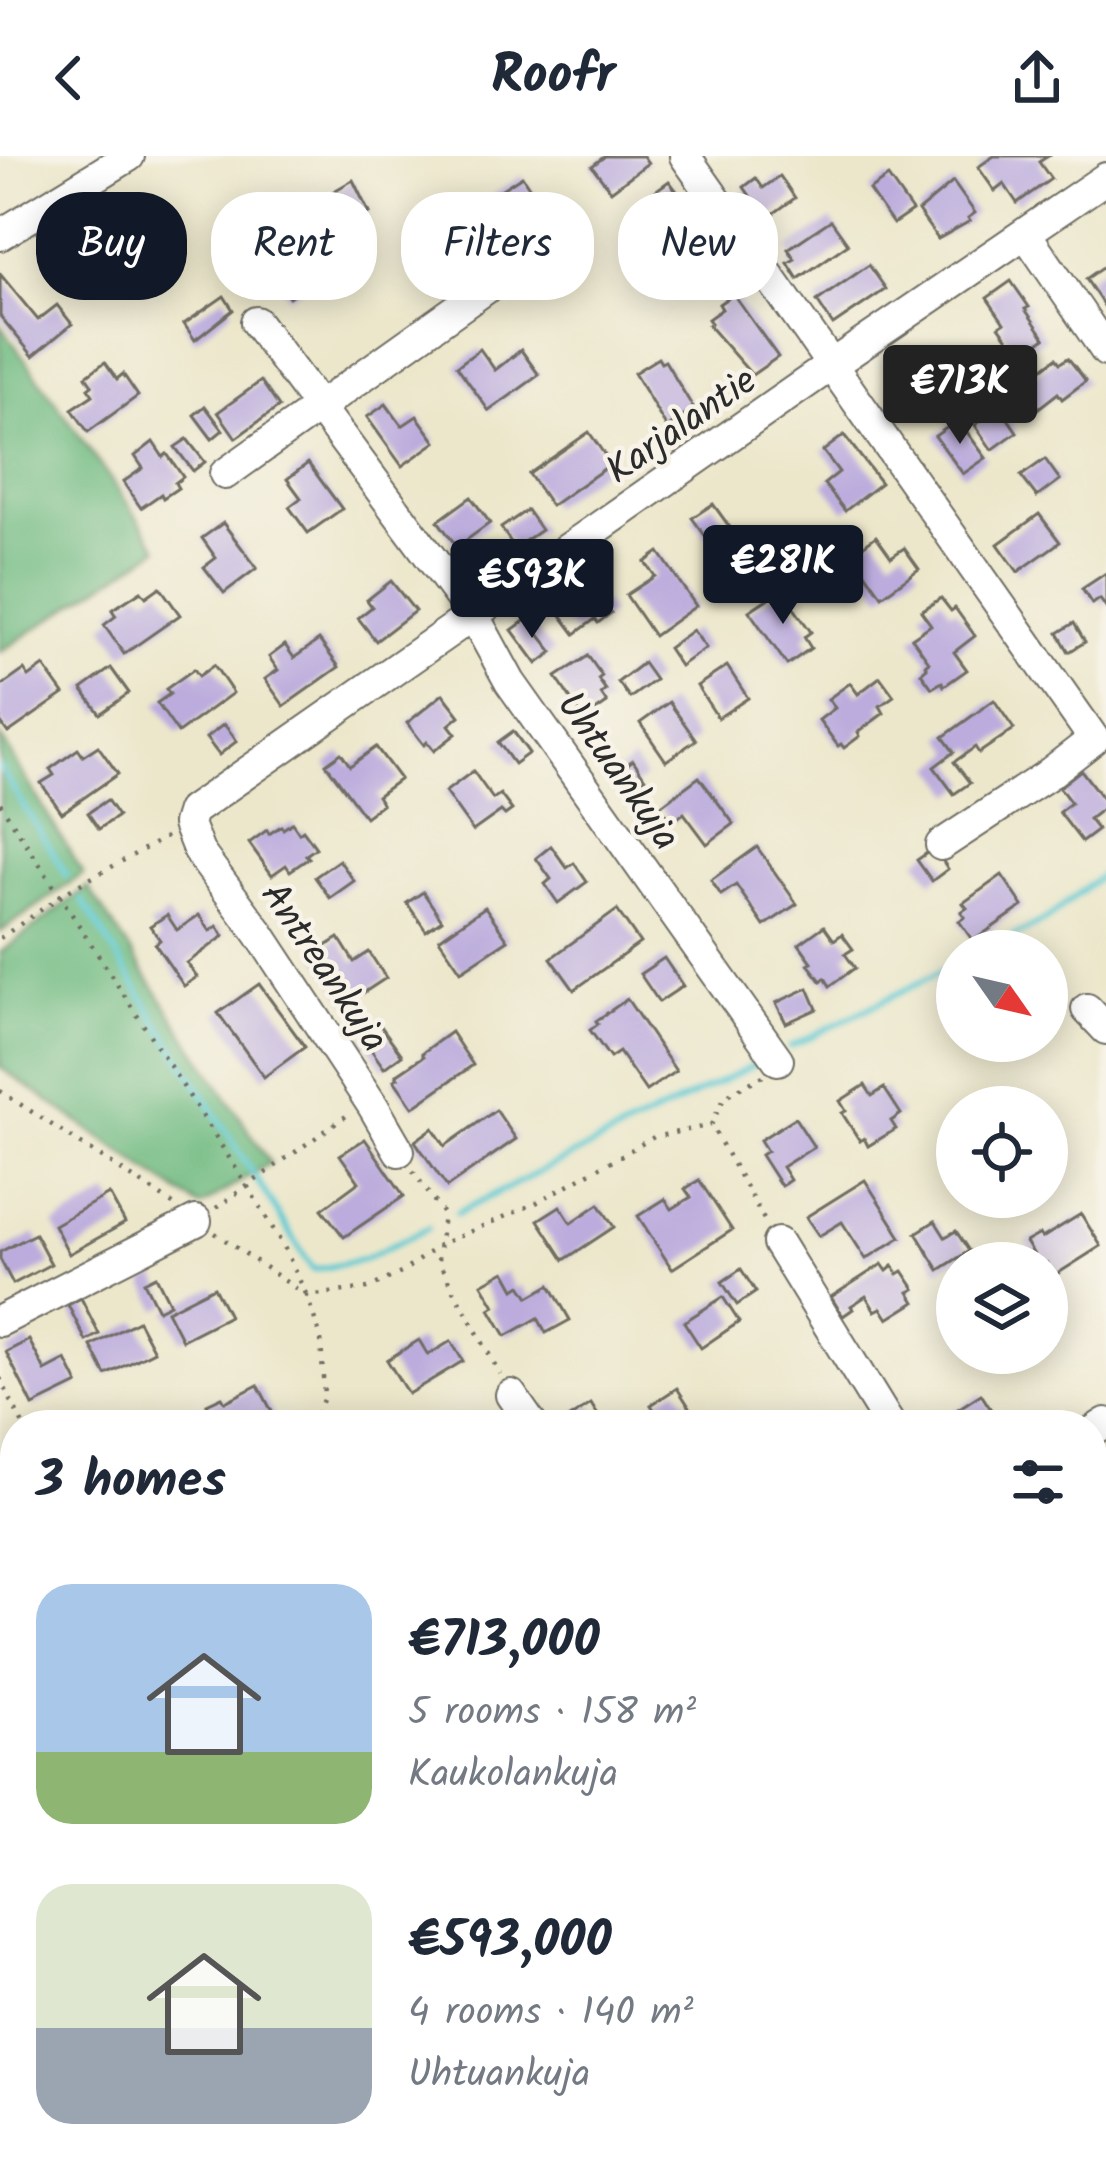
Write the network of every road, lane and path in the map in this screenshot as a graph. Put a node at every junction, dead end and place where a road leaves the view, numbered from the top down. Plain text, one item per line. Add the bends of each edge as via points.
1 (129, 156) edge
2 (685, 156) edge
3 (1106, 178) edge
4 (1026, 234) junction
5 (0, 235) edge
6 (469, 300) edge
7 (256, 322) dead end
8 (1106, 351) edge
9 (830, 366) junction
10 (319, 407) junction
11 (225, 474) dead end
12 (474, 616) junction
13 (0, 803) edge
14 (188, 824) junction
15 (941, 845) dead end
16 (60, 896) junction
17 (0, 938) edge
18 (778, 1060) joint
19 (0, 1091) edge
20 (374, 1106) junction
21 (711, 1125) junction
22 (399, 1151) joint
23 (249, 1186) junction
24 (196, 1221) junction
25 (778, 1243) joint
26 (440, 1245) junction
27 (308, 1296) junction
28 (0, 1321) edge
29 (0, 1378) edge
30 (511, 1394) joint
31 (15, 1410) edge
32 (319, 1410) edge
33 (522, 1410) edge
34 (881, 1410) edge

1 - 5 street
2 - 9 street
3 - 4 street, Karjalantie
4 - 8 street
4 - 9 street, Karjalantie
6 - 10 street
7 - 10 street, Uhtuankuja
9 - 12 street, Karjalantie
9 - 15 street via 1094,739
10 - 11 street
10 - 12 street, Uhtuankuja
12 - 14 street, Karjalantie via 192,811
12 - 18 street, Uhtuankuja via 510,682
13 - 16 path
14 - 16 path
14 - 20 street, Antreankuja via 199,852
16 - 17 path
16 - 23 path
18 - 21 path via 725,1096
19 - 24 path
20 - 22 street, Antreankuja
20 - 23 path via 352,1111
21 - 25 path
21 - 26 path via 654,1137
22 - 26 path via 443,1214
23 - 24 path
23 - 27 path
24 - 27 path
24 - 28 street
25 - 34 street
26 - 27 path via 368,1288
26 - 30 path via 438,1261
27 - 32 path via 321,1338
29 - 31 path
30 - 33 street

